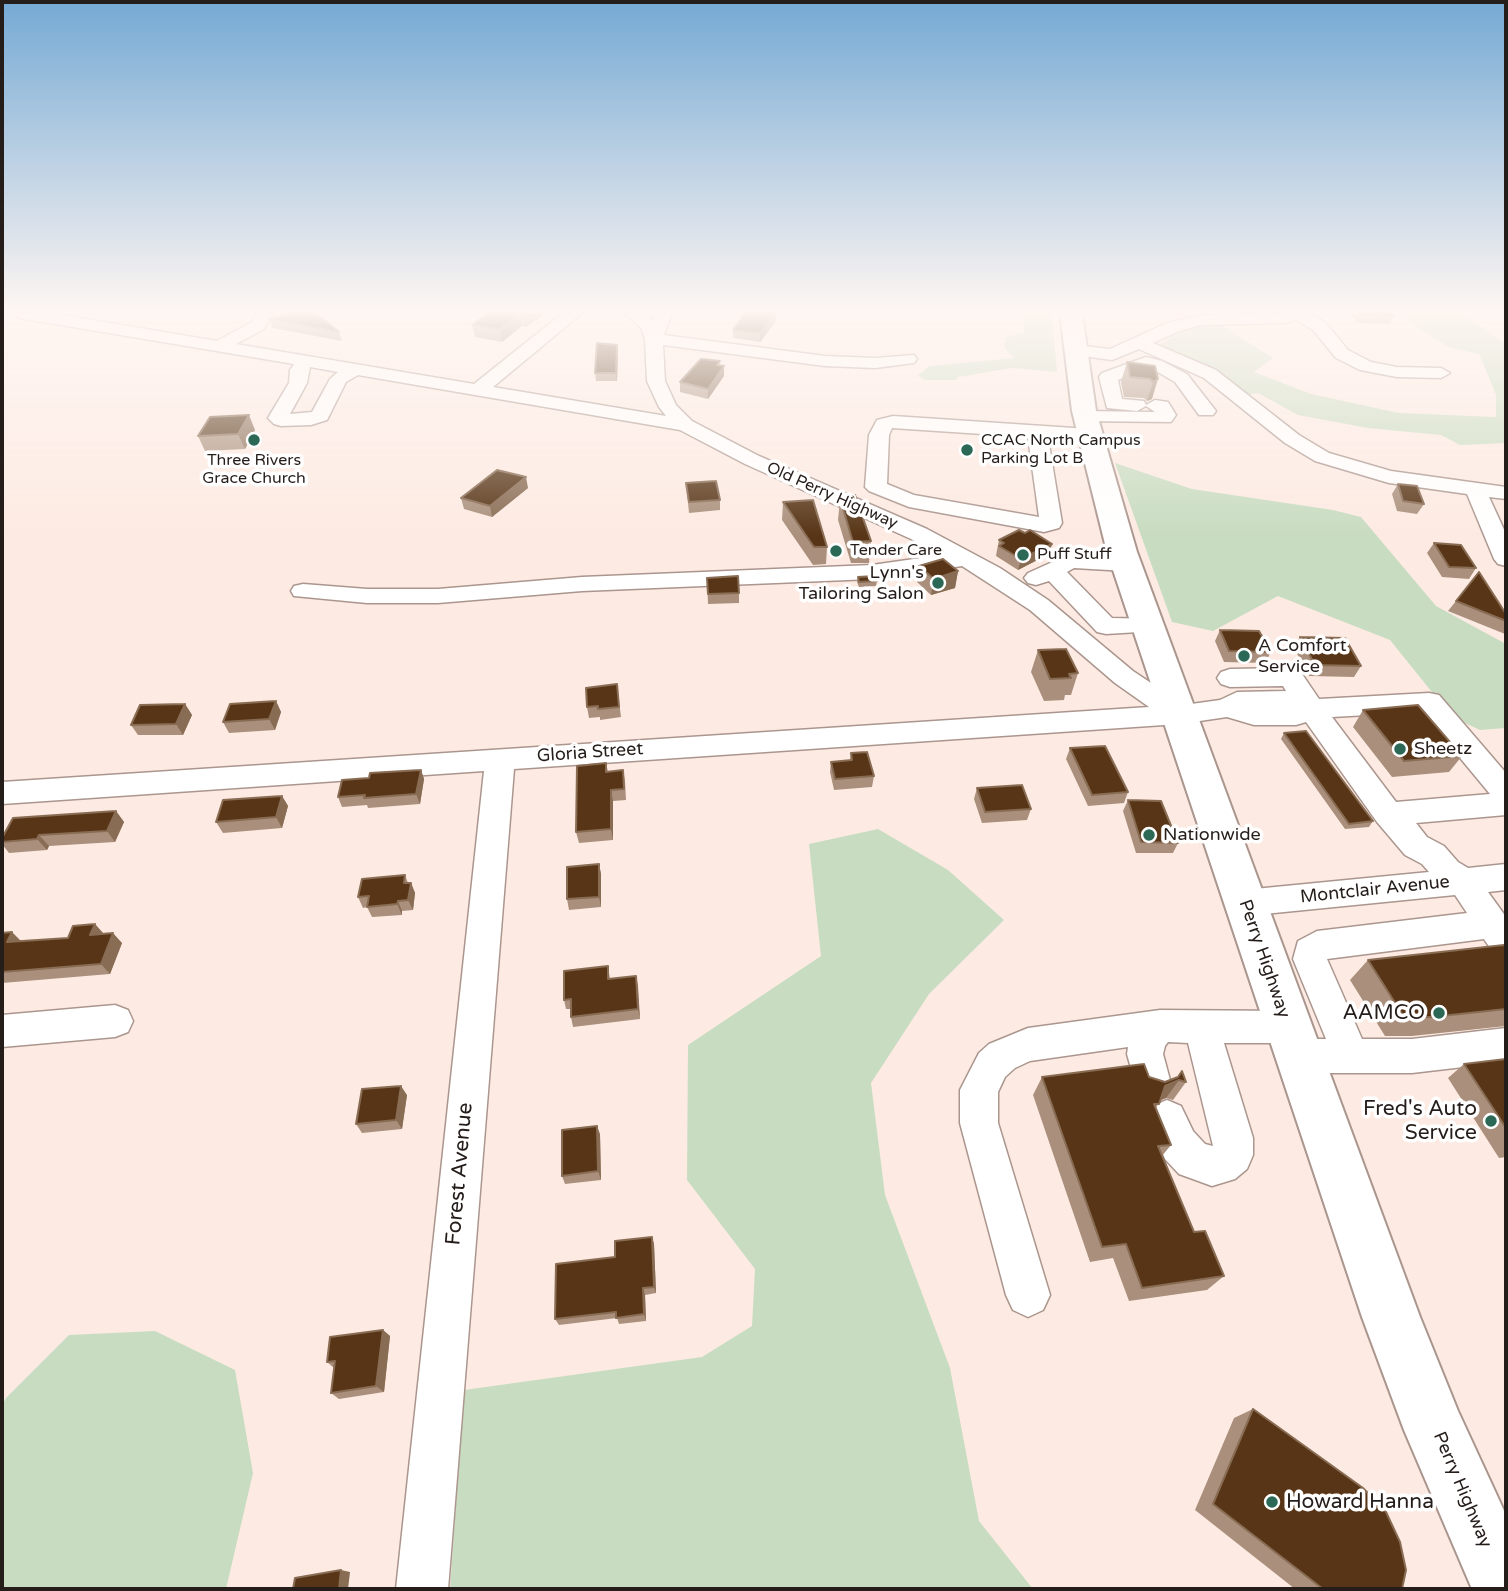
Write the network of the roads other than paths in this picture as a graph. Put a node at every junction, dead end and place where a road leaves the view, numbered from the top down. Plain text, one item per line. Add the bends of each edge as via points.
1 (296, 387) edge
2 (335, 387) edge
3 (455, 387) edge
4 (482, 387) edge
5 (660, 387) edge
6 (1083, 387) edge
7 (1110, 387) edge
8 (1188, 387) edge
9 (1227, 387) edge
10 (477, 391) junction
11 (1206, 411) dead end
12 (677, 416) junction
13 (1087, 426) junction
14 (1037, 431) junction
15 (1475, 489) junction
16 (1506, 493) edge
17 (966, 558) junction
18 (1506, 559) edge
19 (1126, 564) junction
20 (1052, 570) junction
21 (1016, 588) junction
22 (303, 591) dead end
23 (1147, 625) junction
24 (1106, 626) junction
25 (1079, 636) junction
26 (1230, 678) dead end
27 (1311, 709) junction
28 (1179, 715) junction
29 (500, 759) junction
30 (2, 793) edge
31 (1506, 793) edge
32 (1506, 804) edge
33 (1388, 814) junction
34 (1416, 846) junction
35 (1506, 877) edge
36 (1463, 881) junction
37 (1423, 886) junction
38 (1244, 903) junction
39 (1499, 934) edge
40 (115, 1021) dead end
41 (1201, 1025) junction
42 (1160, 1026) junction
43 (2, 1031) edge
44 (1293, 1042) junction
45 (1506, 1045) edge
46 (1351, 1056) junction
47 (1150, 1080) edge
48 (1167, 1119) dead end
49 (1028, 1295) dead end
50 (422, 1589) edge
51 (1506, 1589) edge

1 - 2 street via 278,418 281,420 320,416
3 - 10 street, Old Perry Highway
4 - 10 street
5 - 12 street
6 - 13 main road, Perry Highway
7 - 13 street via 1114,404 1161,406 1166,415
8 - 11 street
9 - 15 street via 1322,457 1388,477
10 - 12 street, Old Perry Highway
12 - 17 street, Old Perry Highway via 752,460
13 - 14 street
13 - 19 main road, Perry Highway
14 - 14 street via 1051,523 909,501 876,487 879,435 884,425
15 - 16 street
15 - 18 street
17 - 21 street, Old Perry Highway
17 - 22 street via 873,572 582,584 438,596
19 - 20 street via 1070,561
19 - 23 main road, Perry Highway
20 - 21 street
20 - 24 street
21 - 25 street, Old Perry Highway
23 - 24 street
23 - 28 main road, Perry Highway
24 - 25 street
25 - 28 street, Old Perry Highway via 1124,677
26 - 27 street via 1291,677
27 - 28 street, Gloria Street via 1296,716 1254,716 1227,708
27 - 31 street via 1429,702
27 - 33 street
28 - 29 street, Gloria Street
28 - 38 main road, Perry Highway
29 - 30 street, Gloria Street
29 - 50 street, Forest Avenue
32 - 33 street
33 - 34 street
34 - 36 street
34 - 37 street via 1412,857 1422,873
35 - 36 street, Montclair Avenue
36 - 37 street, Montclair Avenue
36 - 39 street
37 - 38 street, Montclair Avenue
38 - 44 main road, Perry Highway
39 - 46 street via 1317,945 1310,951 1310,959
40 - 43 street
41 - 42 street
41 - 44 street
41 - 48 street via 1233,1138 1233,1155 1221,1165 1193,1160 1178,1145
42 - 47 street via 1149,1038 1145,1054
42 - 49 street via 1028,1045 1002,1056 985,1076 977,1106 979,1123
44 - 46 street
44 - 51 main road, Perry Highway via 1435,1430
45 - 46 street via 1412,1056

